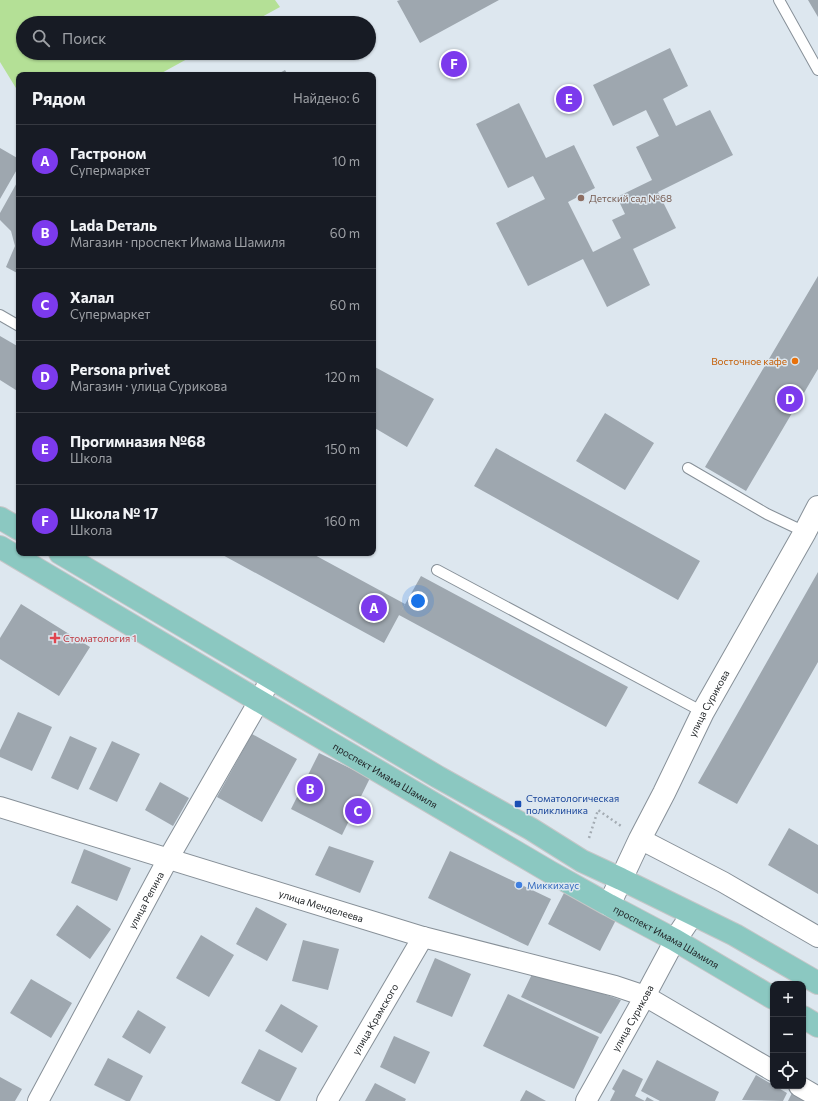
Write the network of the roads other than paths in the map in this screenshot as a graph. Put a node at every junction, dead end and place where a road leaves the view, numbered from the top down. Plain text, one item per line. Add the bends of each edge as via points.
1 (779, 0) edge
2 (818, 70) edge
3 (0, 315) edge
4 (16, 324) edge
5 (688, 468) dead end
6 (818, 507) edge
7 (14, 525) edge
8 (805, 532) junction
9 (2, 548) edge
10 (65, 556) edge
11 (438, 570) dead end
12 (271, 678) junction
13 (259, 701) junction
14 (703, 712) junction
15 (0, 807) edge
16 (640, 839) junction
17 (168, 859) junction
18 (621, 879) junction
19 (609, 905) junction
20 (692, 915) junction
21 (423, 937) junction
22 (818, 937) edge
23 (676, 940) junction
24 (818, 983) edge
25 (645, 996) junction
26 (770, 996) edge
27 (804, 1017) edge
28 (818, 1026) edge
29 (770, 1068) edge
30 (805, 1089) edge
31 (818, 1097) edge
32 (38, 1101) edge
33 (327, 1101) edge
34 (586, 1101) edge

1 - 2 lane
3 - 4 lane
5 - 8 lane via 767,514
6 - 8 main road, улица Сурикова
7 - 9 lane
8 - 14 main road, улица Сурикова
9 - 13 main road, проспект Имама Шамиля
10 - 12 main road
11 - 14 lane
12 - 13 street, улица Репина
12 - 18 main road via 438,777 532,829 582,861
13 - 17 street, улица Репина
13 - 19 main road, проспект Имама Шамиля
14 - 16 main road, улица Сурикова
15 - 17 street, улица Менделеева
16 - 18 main road, улица Сурикова
16 - 22 street via 723,882
17 - 21 street, улица Менделеева
17 - 32 street, улица Репина
18 - 19 main road, улица Сурикова
18 - 20 main road
19 - 23 main road, проспект Имама Шамиля
20 - 23 main road, улица Сурикова
20 - 24 main road via 735,935
21 - 25 street, улица Менделеева via 616,986
21 - 33 street, улица Крамского
23 - 25 street, улица Сурикова
23 - 26 main road, проспект Имама Шамиля
25 - 29 street, улица Менделеева
25 - 34 street, улица Сурикова
27 - 28 main road
30 - 31 street

